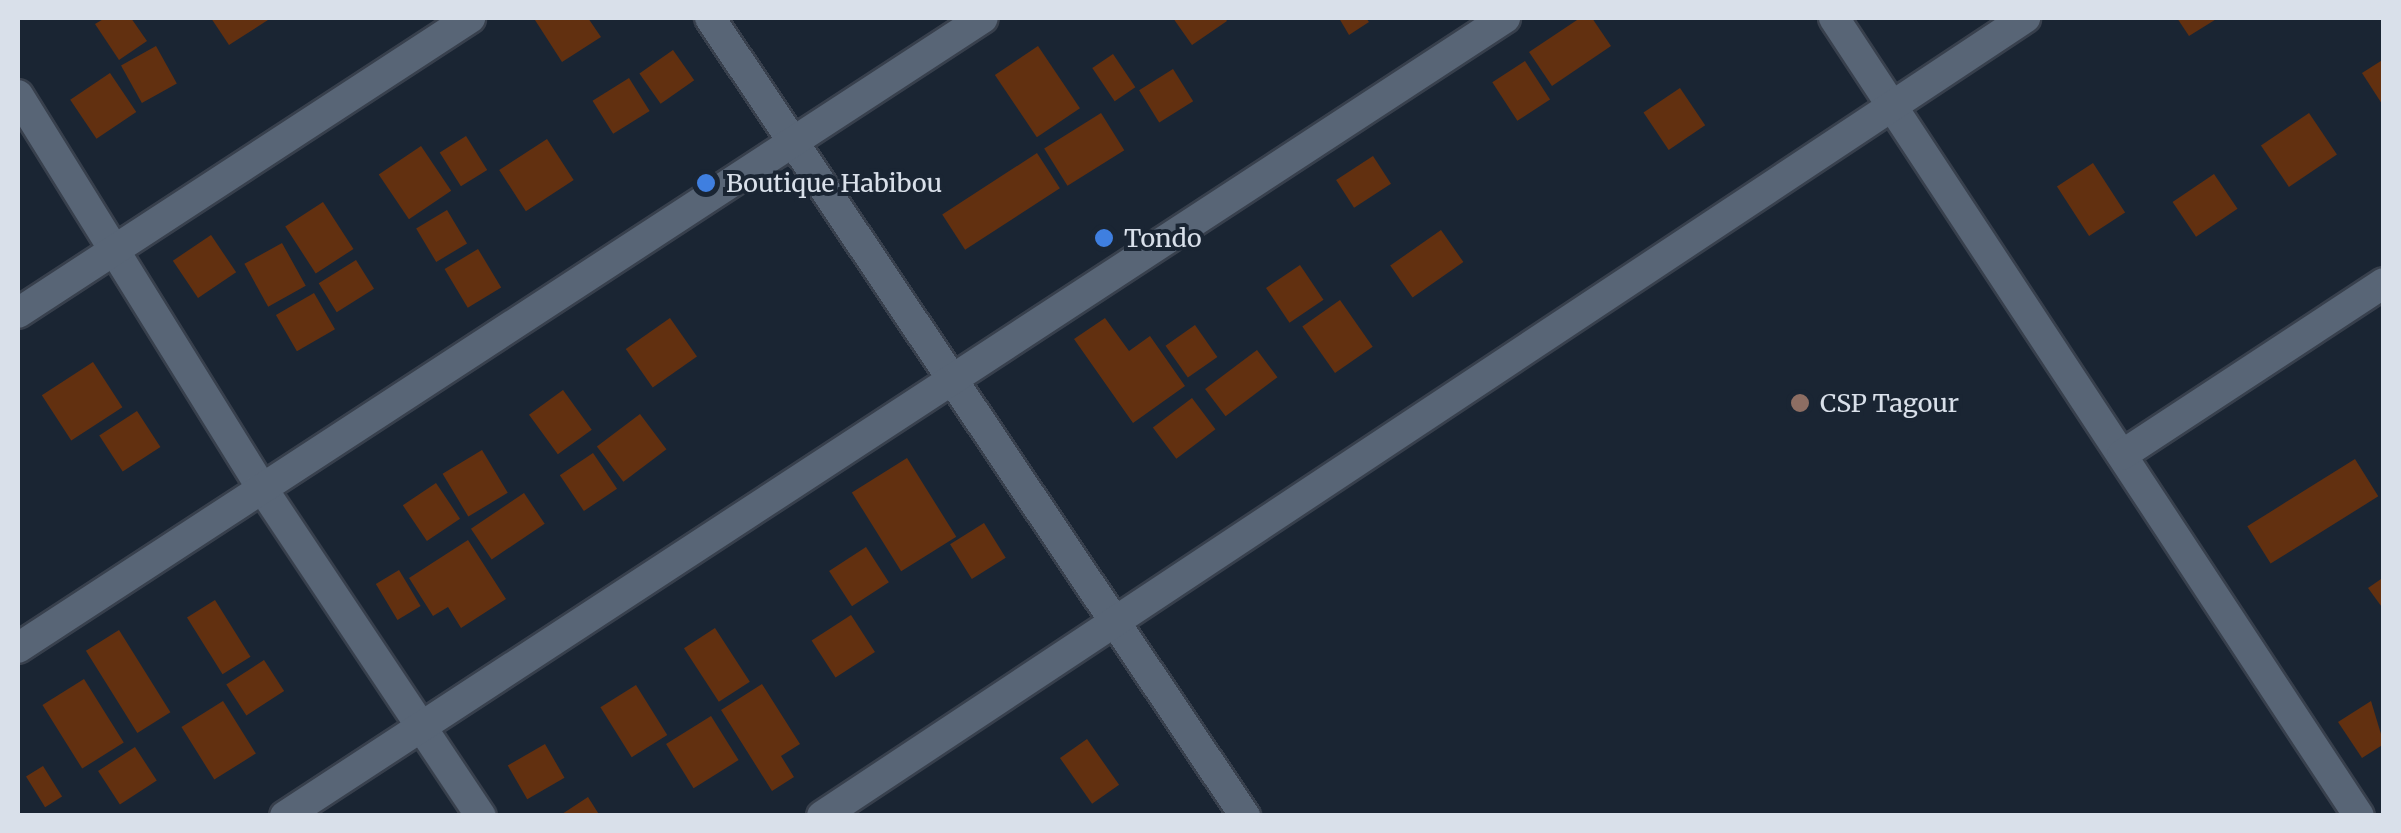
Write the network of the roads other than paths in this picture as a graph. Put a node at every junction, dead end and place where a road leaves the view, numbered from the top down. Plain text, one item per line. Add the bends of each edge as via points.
1 (470, 18) edge
2 (710, 18) edge
3 (982, 18) edge
4 (1505, 18) edge
5 (1834, 18) edge
6 (2025, 18) edge
7 (18, 95) edge
8 (1891, 106) junction
9 (794, 142) junction
10 (117, 248) junction
11 (2384, 283) edge
12 (18, 313) edge
13 (950, 376) junction
14 (2122, 455) junction
15 (262, 488) junction
16 (1115, 621) junction
17 (18, 648) edge
18 (422, 725) junction
19 (285, 816) edge
20 (481, 816) edge
21 (822, 816) edge
22 (1245, 816) edge
23 (2360, 816) edge

1 - 10 street
2 - 9 street
3 - 9 street
4 - 13 street
5 - 8 street
6 - 8 street
7 - 10 street
8 - 14 street
8 - 16 street
9 - 13 street
9 - 15 street
10 - 12 street
10 - 15 street
11 - 14 street
13 - 16 street
13 - 18 street
14 - 23 street
15 - 17 street
15 - 18 street
16 - 21 street
16 - 22 street
18 - 19 street
18 - 20 street

